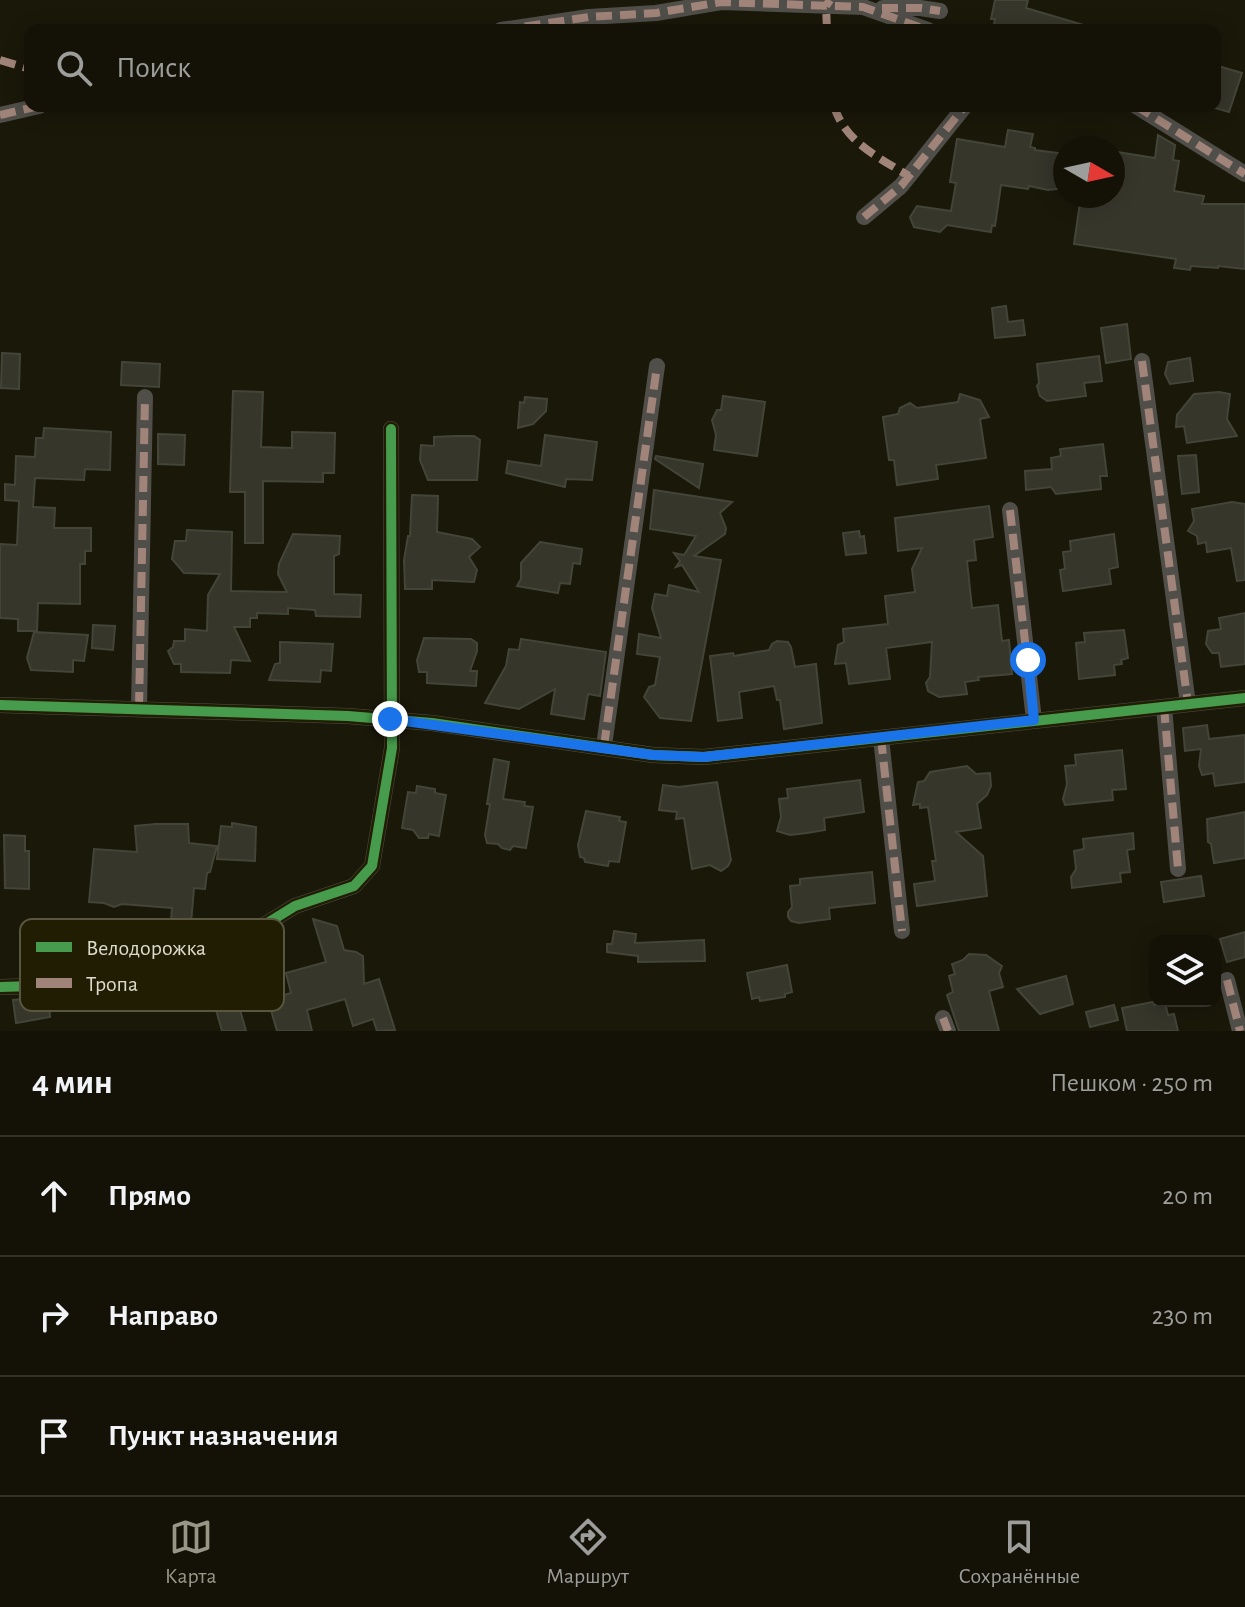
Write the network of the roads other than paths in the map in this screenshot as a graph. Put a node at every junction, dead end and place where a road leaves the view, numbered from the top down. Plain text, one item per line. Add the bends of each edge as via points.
1 (941, 6) edge
2 (866, 8) junction
3 (542, 24) edge
4 (911, 24) edge
5 (24, 109) edge
6 (960, 112) edge
7 (1146, 112) edge
8 (0, 115) edge
9 (1245, 174) edge
10 (864, 217) dead end
11 (1142, 361) dead end
12 (657, 366) dead end
13 (145, 397) dead end
14 (391, 429) dead end
15 (1010, 510) dead end
16 (1245, 698) edge
17 (1188, 704) junction
18 (0, 705) edge
19 (1164, 707) junction
20 (139, 708) junction
21 (390, 719) junction
22 (1034, 720) junction
23 (881, 738) junction
24 (604, 746) junction
25 (1178, 869) dead end
26 (274, 919) edge
27 (902, 931) dead end
28 (1227, 980) dead end
29 (20, 986) edge
30 (0, 987) edge
31 (1240, 1031) edge

1 - 2 street
2 - 3 street via 721,2
2 - 4 street
5 - 8 street
6 - 10 street via 901,186
7 - 9 street
11 - 17 street
12 - 24 street
13 - 20 street
14 - 21 street
15 - 22 street
16 - 17 street
17 - 19 street
18 - 20 street
19 - 22 street
19 - 25 street
20 - 21 street
21 - 24 street
21 - 26 street via 392,748 372,866 354,886 295,906
22 - 23 street
23 - 24 street via 704,757
23 - 27 street
28 - 31 street
29 - 30 street

